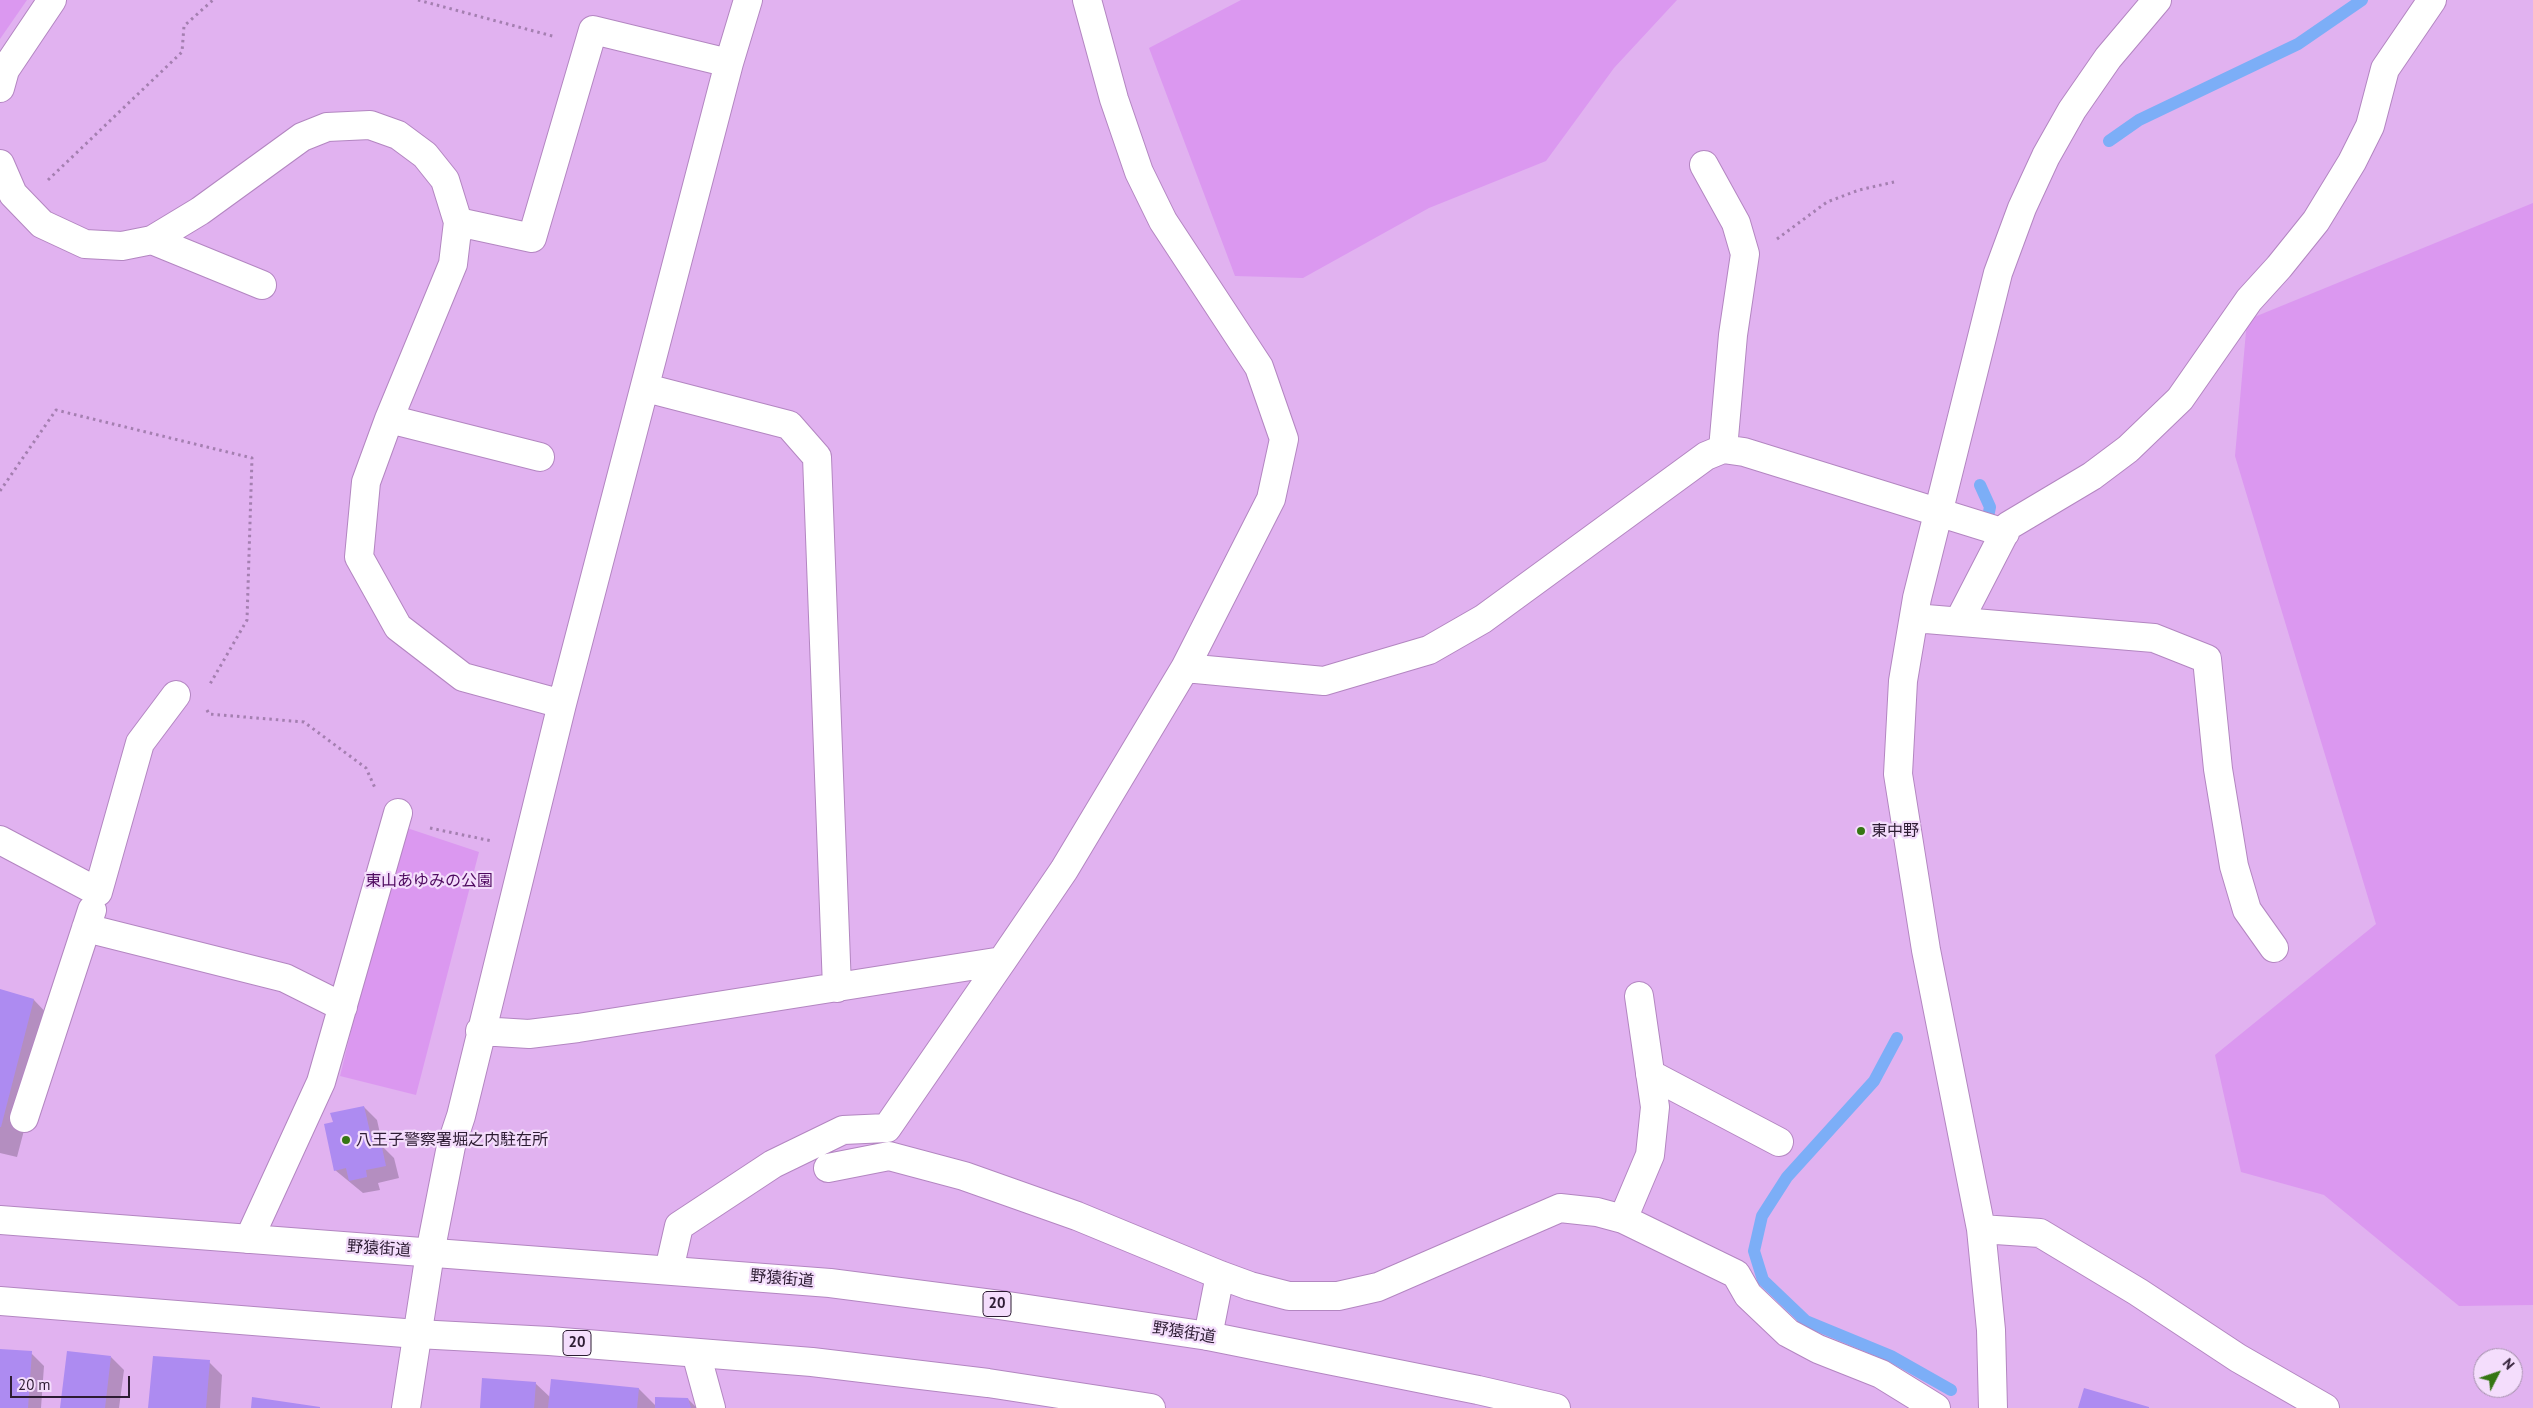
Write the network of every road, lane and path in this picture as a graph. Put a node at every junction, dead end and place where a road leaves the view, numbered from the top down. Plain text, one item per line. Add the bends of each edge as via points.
1 (52, 0) edge
2 (213, 0) edge
3 (418, 0) edge
4 (748, 0) edge
5 (2157, 0) edge
6 (2432, 0) edge
7 (1089, 10) edge
8 (588, 46) junction
9 (729, 64) junction
10 (0, 88) edge
11 (0, 164) edge
12 (1704, 164) dead end
13 (1894, 182) dead end
14 (23, 204) junction
15 (458, 222) junction
16 (152, 240) junction
17 (1743, 269) junction
18 (262, 285) dead end
19 (646, 388) junction
20 (389, 419) junction
21 (1723, 449) junction
22 (540, 457) dead end
23 (0, 491) edge
24 (1939, 512) junction
25 (2005, 533) junction
26 (1914, 618) junction
27 (1959, 621) junction
28 (1185, 668) junction
29 (208, 688) dead end
30 (176, 696) dead end
31 (562, 704) junction
32 (206, 705) dead end
33 (398, 813) junction
34 (0, 840) edge
35 (528, 848) junction
36 (98, 892) junction
37 (86, 928) junction
38 (2274, 948) dead end
39 (1002, 961) junction
40 (837, 988) junction
41 (1639, 996) dead end
42 (343, 1007) junction
43 (480, 1032) junction
44 (1650, 1074) junction
45 (24, 1118) dead end
46 (1779, 1142) dead end
47 (828, 1168) dead end
48 (1623, 1219) junction
49 (0, 1220) edge
50 (1980, 1229) junction
51 (249, 1239) junction
52 (430, 1253) junction
53 (669, 1270) junction
54 (1220, 1275) junction
55 (0, 1301) edge
56 (417, 1334) junction
57 (1208, 1336) junction
58 (696, 1353) junction
59 (406, 1408) edge
60 (711, 1408) edge
61 (1151, 1408) edge
62 (1556, 1408) edge
63 (1936, 1408) edge
64 (1993, 1408) edge
65 (2324, 1408) edge

1 - 10 street via 5,70
2 - 14 path via 184,26 182,52
3 - 8 path
4 - 9 street
5 - 24 street via 2108,58 2072,110 2022,208 1998,273
6 - 25 street via 2385,69 2370,126 2316,221 2249,300 2180,399 2121,454 2092,476 2008,526
7 - 28 street via 1139,172 1163,222 1259,367 1284,439 1272,498
8 - 9 street via 593,30
8 - 15 street via 532,238
9 - 19 street
11 - 14 street via 13,194
12 - 17 street via 1736,223 1745,254
13 - 17 path via 1827,202 1796,223
14 - 16 street via 42,224 85,244 122,246
15 - 16 street via 445,180 425,155 398,135 370,125 327,127 302,137 200,211
15 - 20 street via 453,264
16 - 18 street
17 - 21 street via 1733,336
19 - 31 street
19 - 40 street via 789,425 816,457
20 - 22 street
20 - 31 street via 366,482 359,556 398,627 463,676
21 - 24 street via 1744,452
21 - 28 street via 1706,456 1483,619 1429,650 1324,681
23 - 29 path via 56,410 252,458 247,620
24 - 25 street
24 - 26 street
25 - 27 street
26 - 27 street
26 - 50 street via 1903,682 1898,774 1926,950
27 - 38 street via 2154,638 2207,659 2218,768 2234,866 2247,910
28 - 39 street via 1064,870
30 - 36 street via 140,743
31 - 35 street
32 - 33 path via 209,714 304,722 366,768 376,790
33 - 35 path via 434,830
33 - 42 street
34 - 36 street
35 - 43 street
36 - 37 street
37 - 42 street via 285,978
37 - 45 street
39 - 40 street
39 - 53 street via 887,1128 843,1130 773,1164 679,1226
40 - 43 street via 578,1028 529,1034
41 - 44 street
42 - 51 street via 321,1082
43 - 52 street via 451,1146
44 - 46 street
44 - 48 street via 1655,1107 1650,1154
47 - 54 street via 889,1156 964,1176 1077,1216
48 - 54 street via 1560,1208 1378,1287 1338,1296 1289,1296
48 - 63 street via 1736,1274 1748,1295 1788,1332 1818,1349 1881,1374
49 - 51 street, 野猿街道 / 20
50 - 64 street via 1991,1330
50 - 65 street via 2040,1232 2238,1358
51 - 52 street, 野猿街道 / 20
52 - 53 street, 野猿街道 / 20
52 - 56 street
53 - 57 street, 野猿街道 / 20 via 830,1283
54 - 57 street
55 - 56 street, 20
56 - 58 street, 20
56 - 59 street
57 - 62 street, 野猿街道 / 20
58 - 60 street
58 - 61 street, 20 via 821,1363 988,1383

